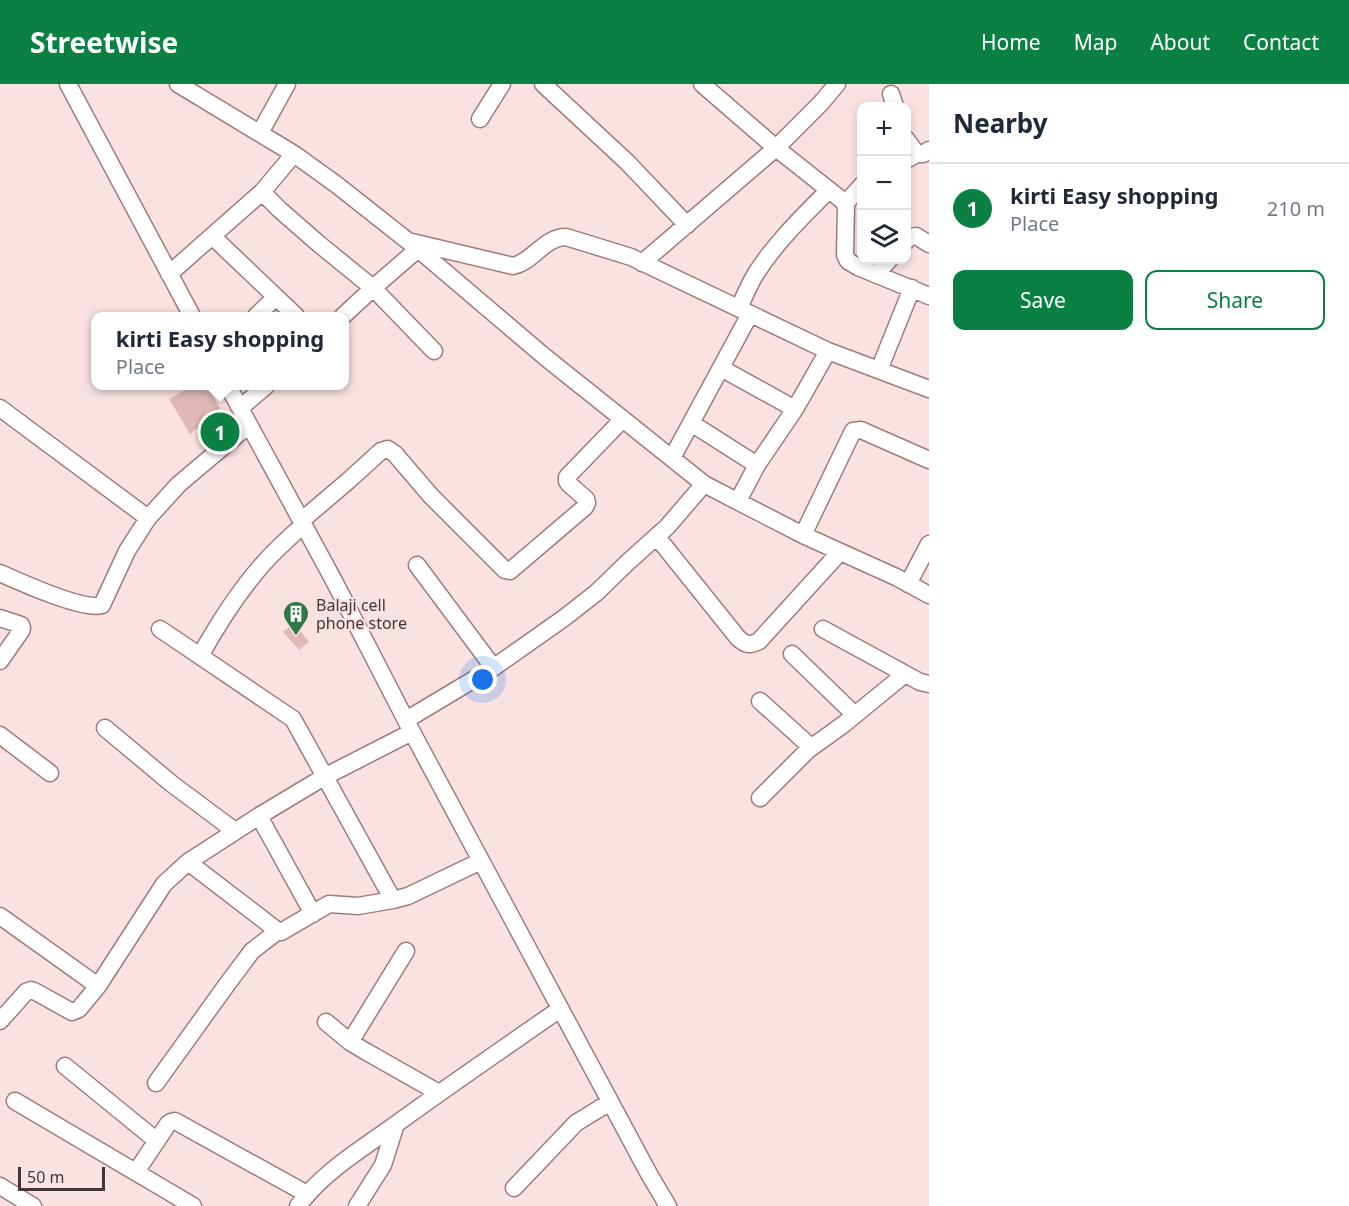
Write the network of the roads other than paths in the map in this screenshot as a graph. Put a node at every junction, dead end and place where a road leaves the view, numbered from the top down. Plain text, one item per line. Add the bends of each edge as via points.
1 (68, 84) edge
2 (178, 84) edge
3 (287, 84) edge
4 (502, 84) edge
5 (543, 84) edge
6 (702, 84) edge
7 (835, 85) edge
8 (480, 119) dead end
9 (260, 133) junction
10 (776, 148) junction
11 (294, 154) junction
12 (829, 190) junction
13 (857, 190) edge
14 (262, 192) junction
15 (845, 204) junction
16 (687, 225) junction
17 (212, 236) junction
18 (911, 237) edge
19 (929, 244) edge
20 (412, 245) junction
21 (642, 263) junction
22 (886, 264) edge
23 (169, 274) junction
24 (876, 274) junction
25 (373, 288) junction
26 (912, 288) junction
27 (929, 296) edge
28 (276, 297) junction
29 (745, 311) junction
30 (190, 312) edge
31 (260, 312) edge
32 (292, 312) edge
33 (347, 312) edge
34 (434, 351) dead end
35 (828, 351) junction
36 (721, 368) junction
37 (879, 370) junction
38 (929, 389) edge
39 (230, 390) edge
40 (261, 390) edge
41 (0, 408) edge
42 (240, 408) junction
43 (795, 409) junction
44 (623, 419) junction
45 (691, 423) junction
46 (249, 425) junction
47 (672, 458) junction
48 (929, 460) edge
49 (757, 465) junction
50 (704, 484) junction
51 (738, 501) junction
52 (148, 518) junction
53 (302, 523) junction
54 (803, 535) junction
55 (657, 537) junction
56 (929, 544) edge
57 (840, 552) junction
58 (417, 565) dead end
59 (0, 573) edge
60 (908, 584) junction
61 (929, 595) edge
62 (0, 618) edge
63 (160, 629) dead end
64 (823, 629) dead end
65 (792, 654) dead end
66 (200, 656) junction
67 (0, 661) edge
68 (493, 668) junction
69 (905, 674) junction
70 (929, 684) edge
71 (760, 701) dead end
72 (855, 715) junction
73 (409, 726) junction
74 (105, 728) dead end
75 (0, 735) edge
76 (811, 747) junction
77 (50, 774) dead end
78 (324, 777) junction
79 (760, 798) dead end
80 (259, 816) junction
81 (235, 831) junction
82 (481, 861) junction
83 (188, 862) junction
84 (393, 900) junction
85 (313, 914) junction
86 (0, 916) edge
87 (278, 931) junction
88 (406, 951) dead end
89 (98, 986) junction
90 (560, 1009) junction
91 (0, 1021) edge
92 (326, 1022) dead end
93 (350, 1042) junction
94 (65, 1066) dead end
95 (156, 1083) dead end
96 (439, 1093) junction
97 (15, 1101) dead end
98 (610, 1102) junction
99 (396, 1124) junction
100 (157, 1142) junction
101 (136, 1172) junction
102 (0, 1186) edge
103 (514, 1188) dead end
104 (303, 1200) edge
105 (33, 1206) edge
106 (193, 1206) edge
107 (357, 1206) edge
108 (668, 1206) edge

1 - 23 street
2 - 9 street
3 - 9 street
4 - 8 street
5 - 16 street via 627,162
6 - 10 street
7 - 10 street
9 - 11 street
10 - 12 street
10 - 16 street
11 - 14 street
11 - 20 street
12 - 15 street
12 - 29 street via 786,234 757,272
13 - 15 street
14 - 17 street
14 - 25 street
15 - 24 street via 846,259
16 - 21 street
17 - 23 street
17 - 28 street
18 - 19 street
20 - 21 street via 513,266 552,240 566,237
20 - 25 street
20 - 44 street
21 - 29 street
22 - 24 street
23 - 30 street
24 - 26 street
25 - 33 street
25 - 34 street
26 - 27 street
26 - 37 street
28 - 31 street
28 - 32 street
29 - 35 street
29 - 36 street
35 - 37 street
35 - 43 street
36 - 43 street
36 - 45 street
37 - 38 street
39 - 42 street
40 - 42 street
41 - 52 street
42 - 46 street
43 - 49 street
44 - 47 street
44 - 53 street via 567,477 569,484 586,499 585,507 510,571 468,534 388,449 381,451
45 - 47 street
45 - 49 street
46 - 52 street via 179,484
46 - 53 street
47 - 50 street
48 - 54 street via 861,430 853,431
49 - 51 street
50 - 51 street
50 - 55 street
51 - 54 street
52 - 59 street via 127,551 105,602 99,606 60,598
53 - 66 street via 244,588
53 - 73 street
54 - 57 street
55 - 57 street via 738,638 752,645
55 - 68 street via 596,593
56 - 60 street
57 - 60 street
58 - 68 street
60 - 61 street
62 - 67 street via 22,628
63 - 66 street
64 - 69 street
65 - 72 street
66 - 78 street via 293,719
68 - 73 street
69 - 70 street
69 - 72 street
71 - 76 street
72 - 76 street
73 - 78 street
73 - 82 street
74 - 81 street
75 - 77 street
76 - 79 street
78 - 80 street
78 - 84 street
80 - 81 street
80 - 85 street
81 - 83 street
82 - 84 street
82 - 90 street
83 - 87 street
83 - 89 street via 164,884
84 - 85 street via 358,906 331,904
85 - 87 street
86 - 89 street
87 - 95 street via 252,951
88 - 93 street
89 - 91 street via 80,1009 72,1012 28,991
90 - 96 street
90 - 98 street
92 - 93 street
93 - 96 street
94 - 100 street
96 - 99 street
97 - 101 street
98 - 103 street via 576,1124
98 - 108 street
99 - 104 street
99 - 107 street via 383,1165
100 - 101 street
100 - 104 street via 168,1124 175,1121
101 - 106 street
102 - 105 street

